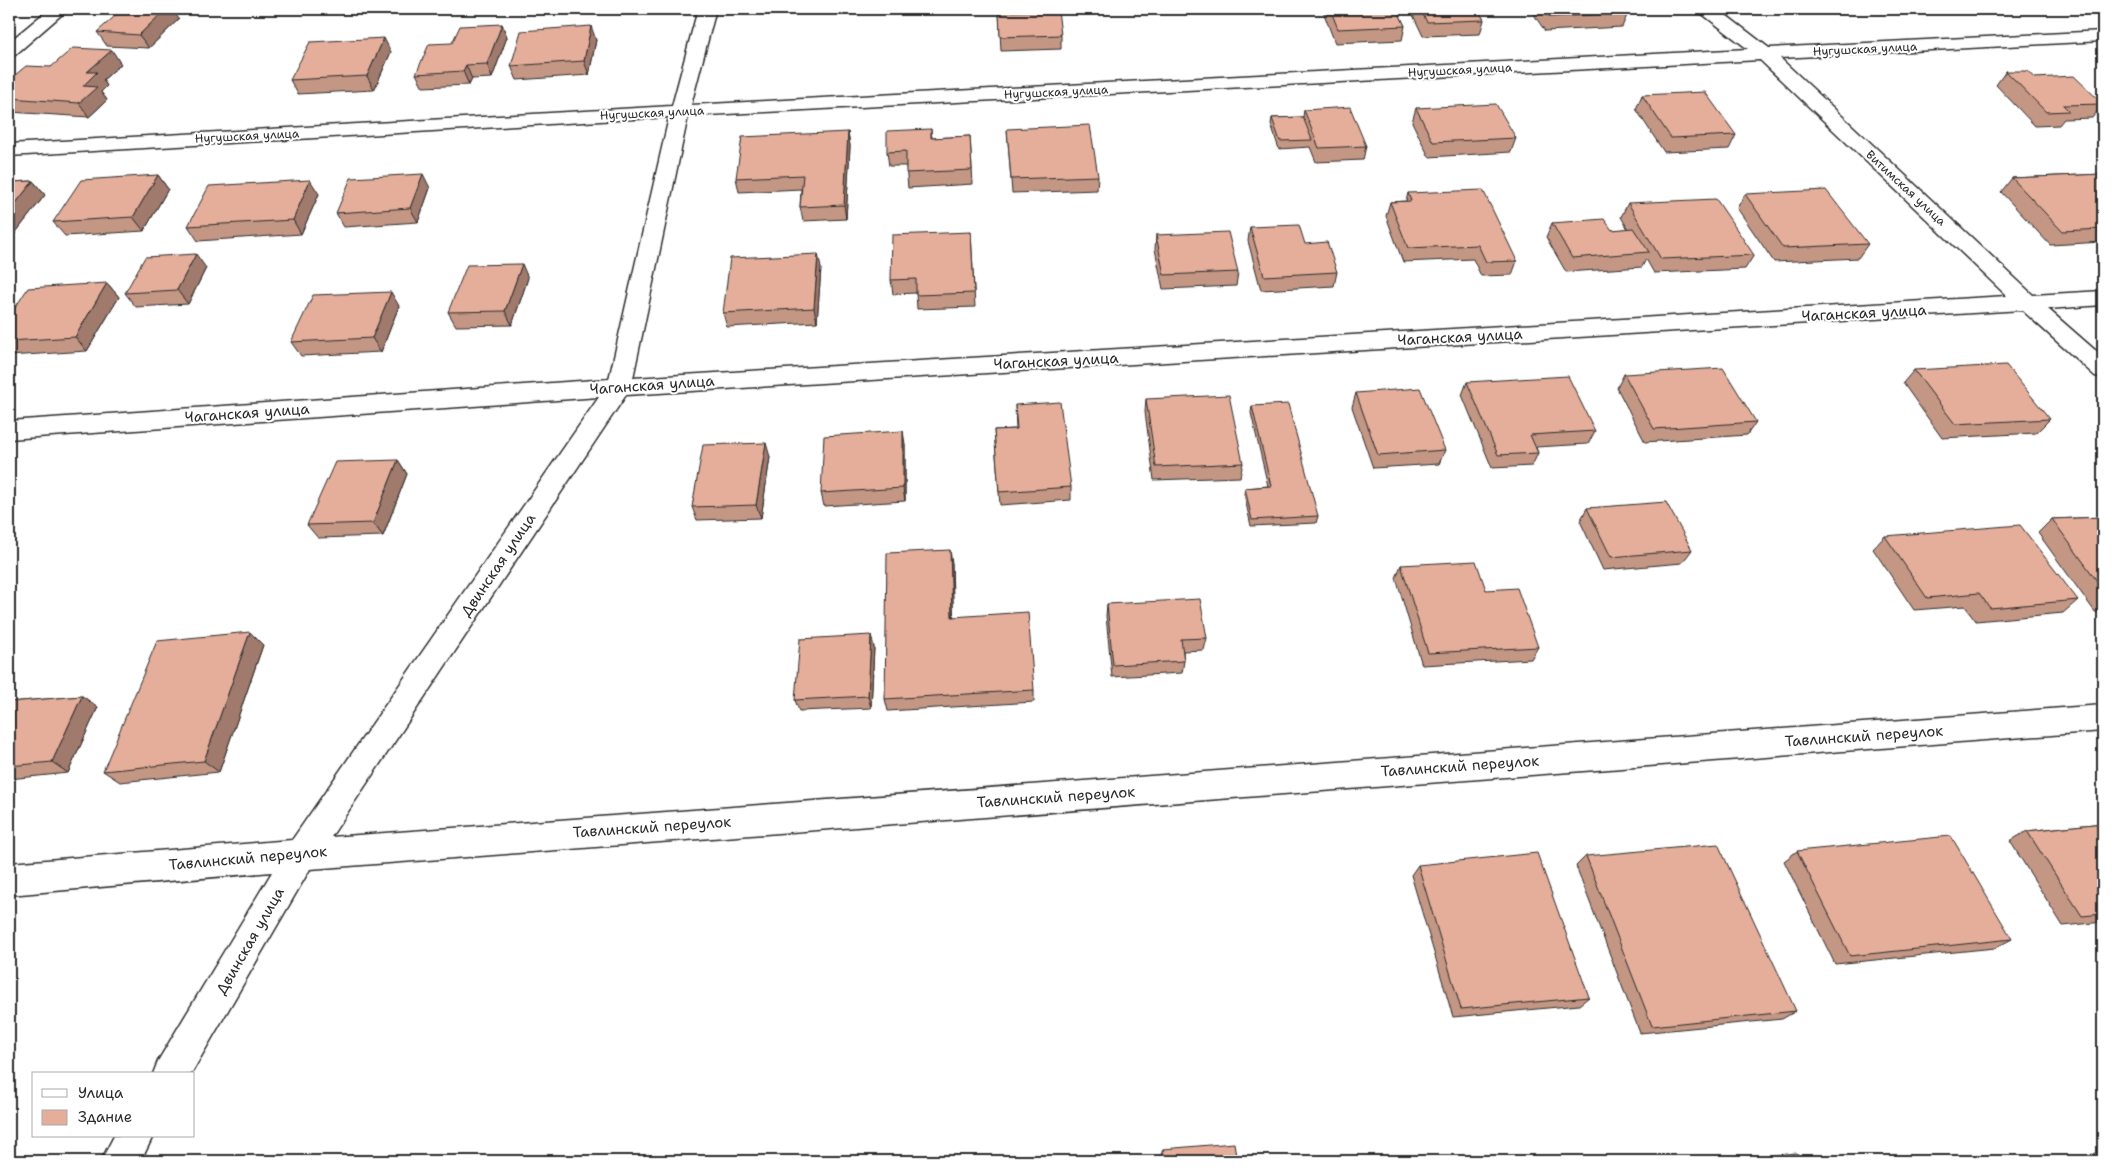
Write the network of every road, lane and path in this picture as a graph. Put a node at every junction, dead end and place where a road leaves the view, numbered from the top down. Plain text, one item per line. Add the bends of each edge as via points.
1 (59, 9) edge
2 (707, 9) edge
3 (1707, 9) edge
4 (2103, 36) edge
5 (9, 51) edge
6 (1765, 54) junction
7 (680, 112) junction
8 (9, 150) edge
9 (2103, 298) edge
10 (2029, 304) junction
11 (2103, 370) edge
12 (619, 387) junction
13 (9, 430) edge
14 (2103, 718) edge
15 (301, 854) junction
16 (9, 879) edge
17 (172, 1072) edge
18 (133, 1138) edge
19 (120, 1161) edge

1 - 5 street
2 - 7 street, Двинская улица
3 - 6 street, Витимская улица
4 - 6 street, Нугушская улица
6 - 7 street, Нугушская улица
6 - 10 street, Витимская улица
7 - 8 street, Нугушская улица
7 - 12 street, Двинская улица
9 - 10 street, Чаганская улица
10 - 11 street, Витимская улица
10 - 12 street, Чаганская улица
12 - 13 street, Чаганская улица
12 - 15 street, Двинская улица
14 - 15 street, Тавлинский переулок
15 - 16 street, Тавлинский переулок
15 - 17 street, Двинская улица
18 - 19 street

